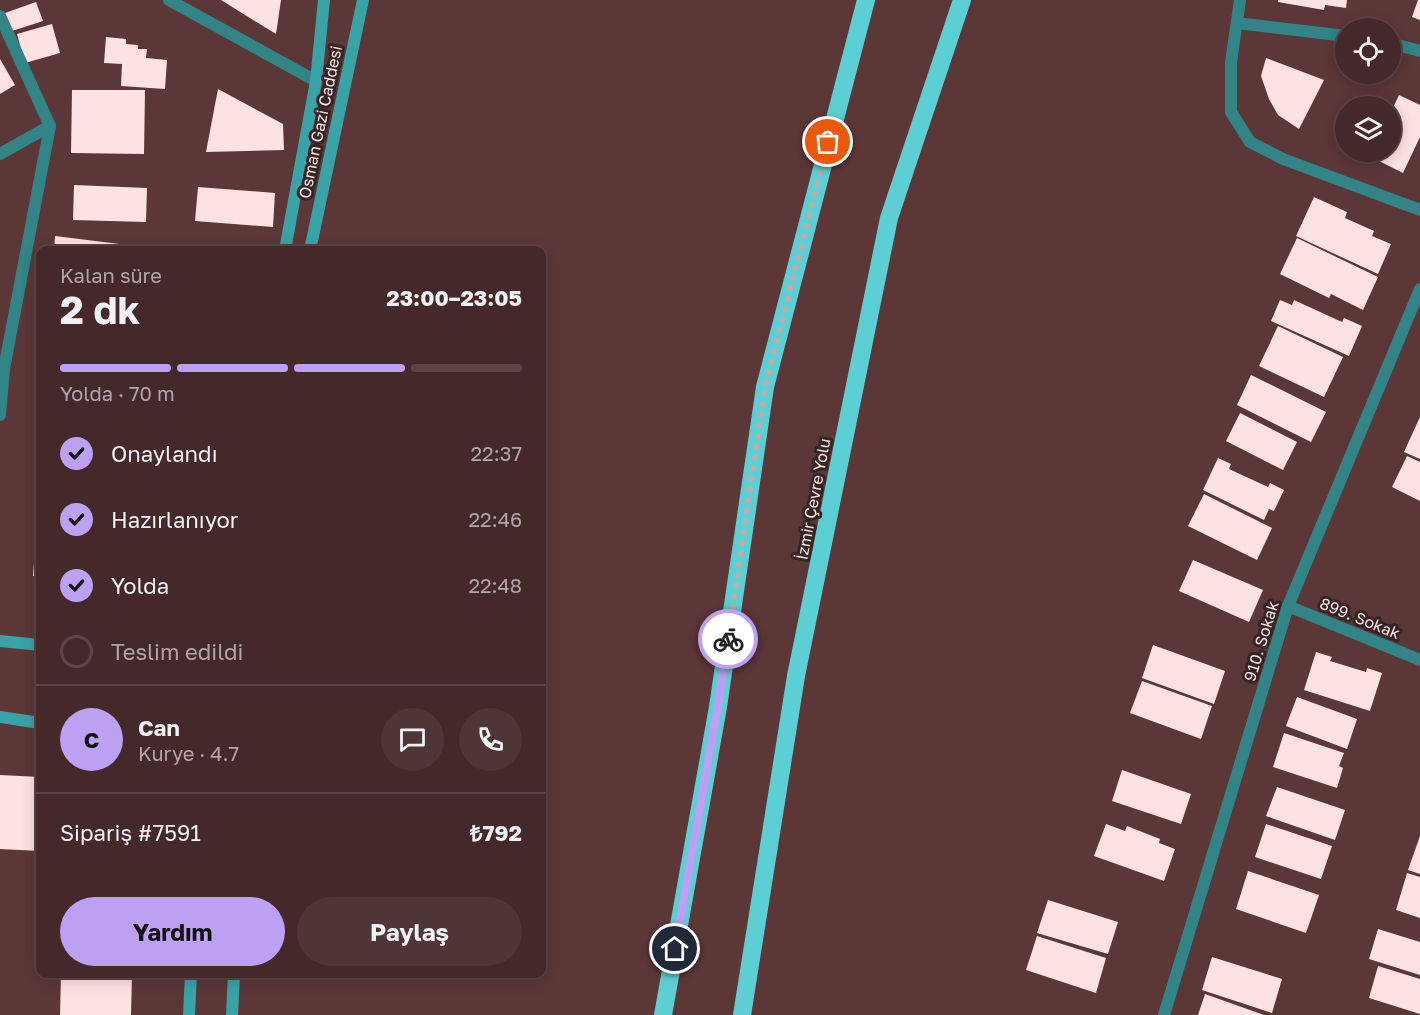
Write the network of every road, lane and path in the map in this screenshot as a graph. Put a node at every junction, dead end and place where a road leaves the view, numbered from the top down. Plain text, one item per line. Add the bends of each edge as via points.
1 (169, 0) edge
2 (324, 0) edge
3 (363, 0) edge
4 (866, 0) edge
5 (962, 0) edge
6 (1240, 0) edge
7 (0, 16) edge
8 (1237, 23) junction
9 (1335, 35) edge
10 (1401, 46) edge
11 (1420, 51) edge
12 (316, 81) junction
13 (50, 126) junction
14 (0, 154) edge
15 (1420, 210) edge
16 (286, 246) edge
17 (311, 246) edge
18 (1420, 289) edge
19 (0, 415) edge
20 (1288, 606) junction
21 (0, 641) edge
22 (36, 645) edge
23 (1420, 660) edge
24 (0, 717) edge
25 (36, 722) edge
26 (191, 978) edge
27 (234, 978) edge
28 (189, 1015) edge
29 (232, 1015) edge
30 (663, 1015) edge
31 (741, 1015) edge
32 (1164, 1015) edge

1 - 12 street
2 - 12 main road, Osman Gazi Caddesi
3 - 17 main road, Osman Gazi Caddesi
4 - 30 highway via 765,387 718,706
5 - 31 highway, İzmir Çevre Yolu via 889,218 796,676
6 - 8 street
7 - 13 street
8 - 9 street
8 - 15 street via 1231,62 1231,112 1250,142 1284,159
10 - 11 street
12 - 16 main road, Osman Gazi Caddesi
13 - 14 street
13 - 19 street via 4,369
18 - 20 street, 910. Sokak
20 - 23 street, 899. Sokak
20 - 32 street, 910. Sokak
21 - 22 main road
24 - 25 main road
26 - 28 main road
27 - 29 main road

